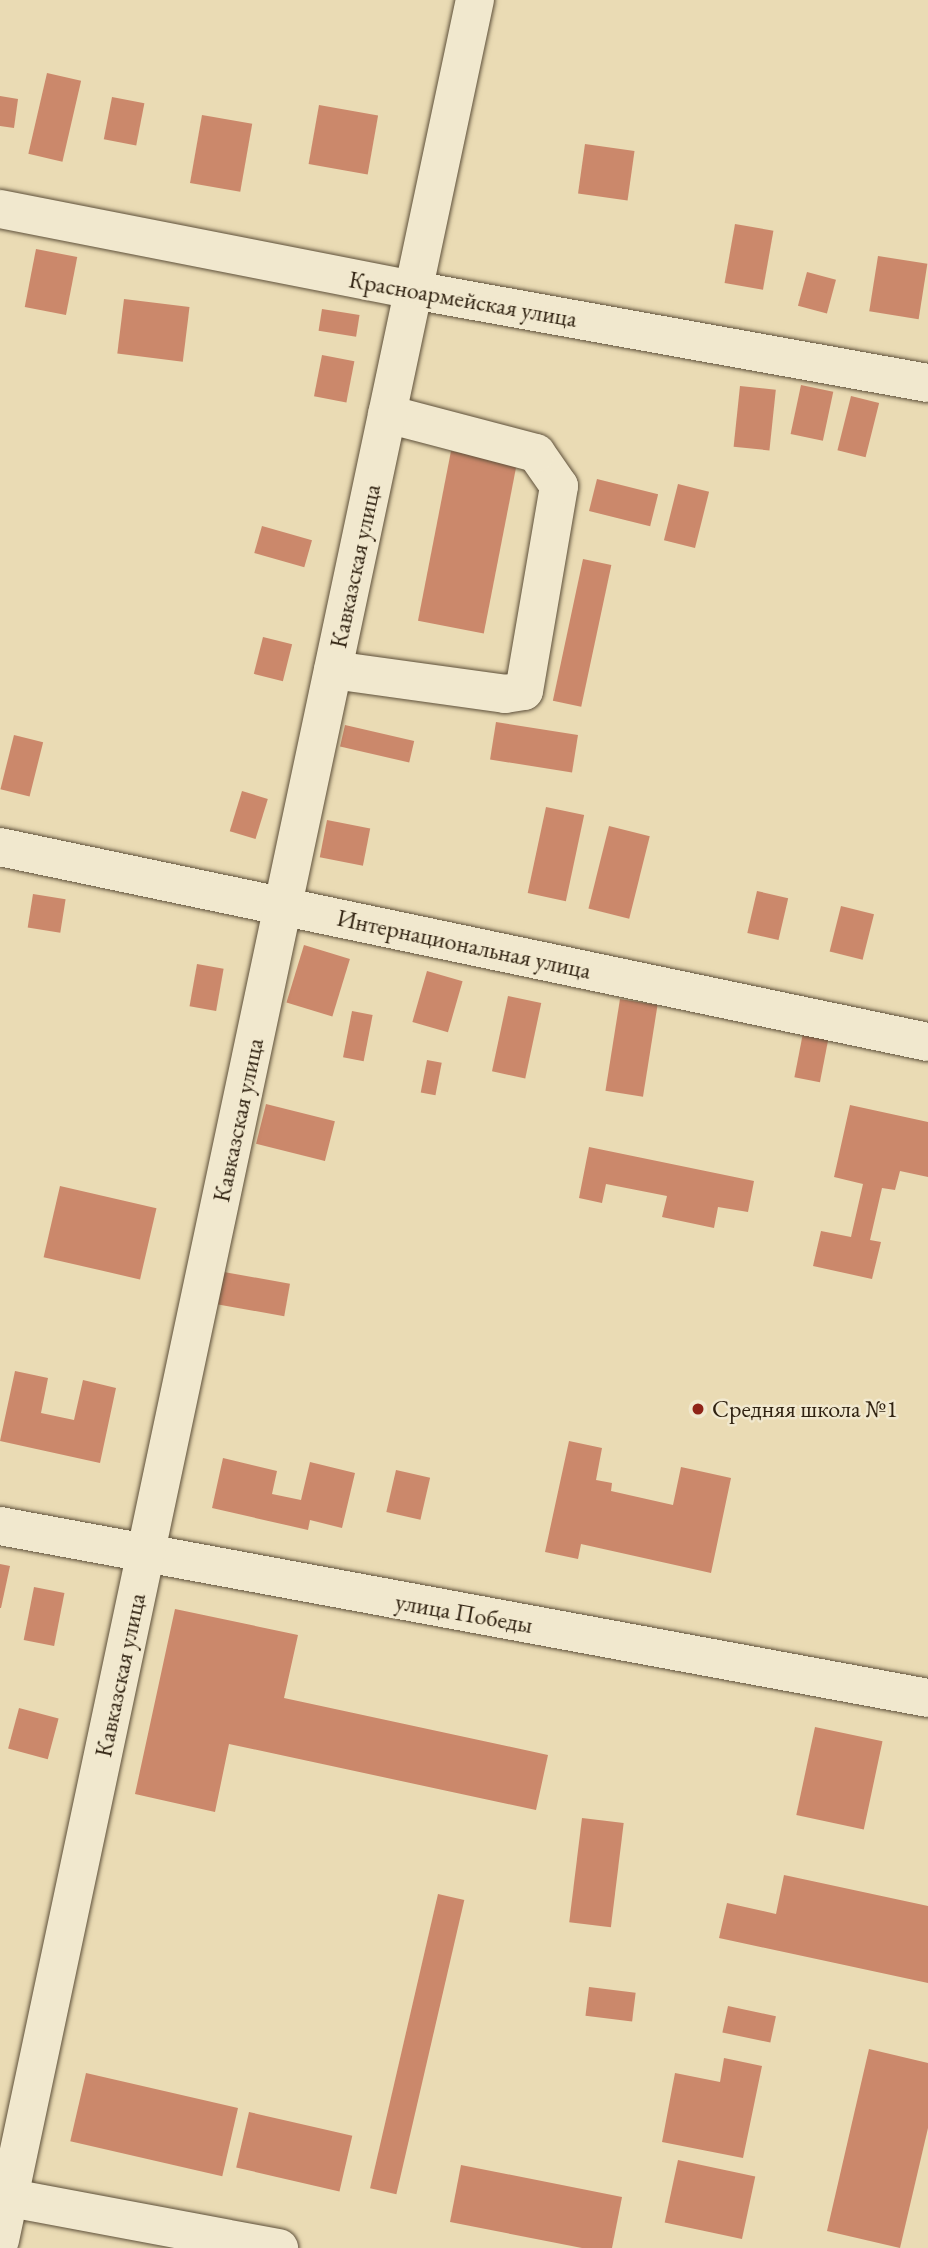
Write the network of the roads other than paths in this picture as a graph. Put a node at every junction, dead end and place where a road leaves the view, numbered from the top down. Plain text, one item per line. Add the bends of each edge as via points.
1 (475, 0) edge
2 (0, 209) edge
3 (413, 290) junction
4 (928, 383) edge
5 (387, 414) junction
6 (333, 670) junction
7 (0, 847) edge
8 (284, 907) junction
9 (928, 1042) edge
10 (0, 1526) edge
11 (145, 1555) junction
12 (928, 1698) edge
13 (5, 2197) edge
14 (0, 2240) edge
15 (279, 2248) edge

1 - 3 street, Кавказская улица
2 - 3 street, Красноармейская улица
3 - 4 street, Красноармейская улица
3 - 5 street, Кавказская улица
5 - 6 street, Кавказская улица
5 - 6 street via 536,453 559,486 524,691 505,694
6 - 8 street, Кавказская улица
7 - 8 street, Интернациональная улица
8 - 9 street, Интернациональная улица
8 - 11 street, Кавказская улица
10 - 11 street, улица Победы
11 - 12 street, улица Победы
11 - 13 street, Кавказская улица
13 - 14 street, Кавказская улица
13 - 15 street

